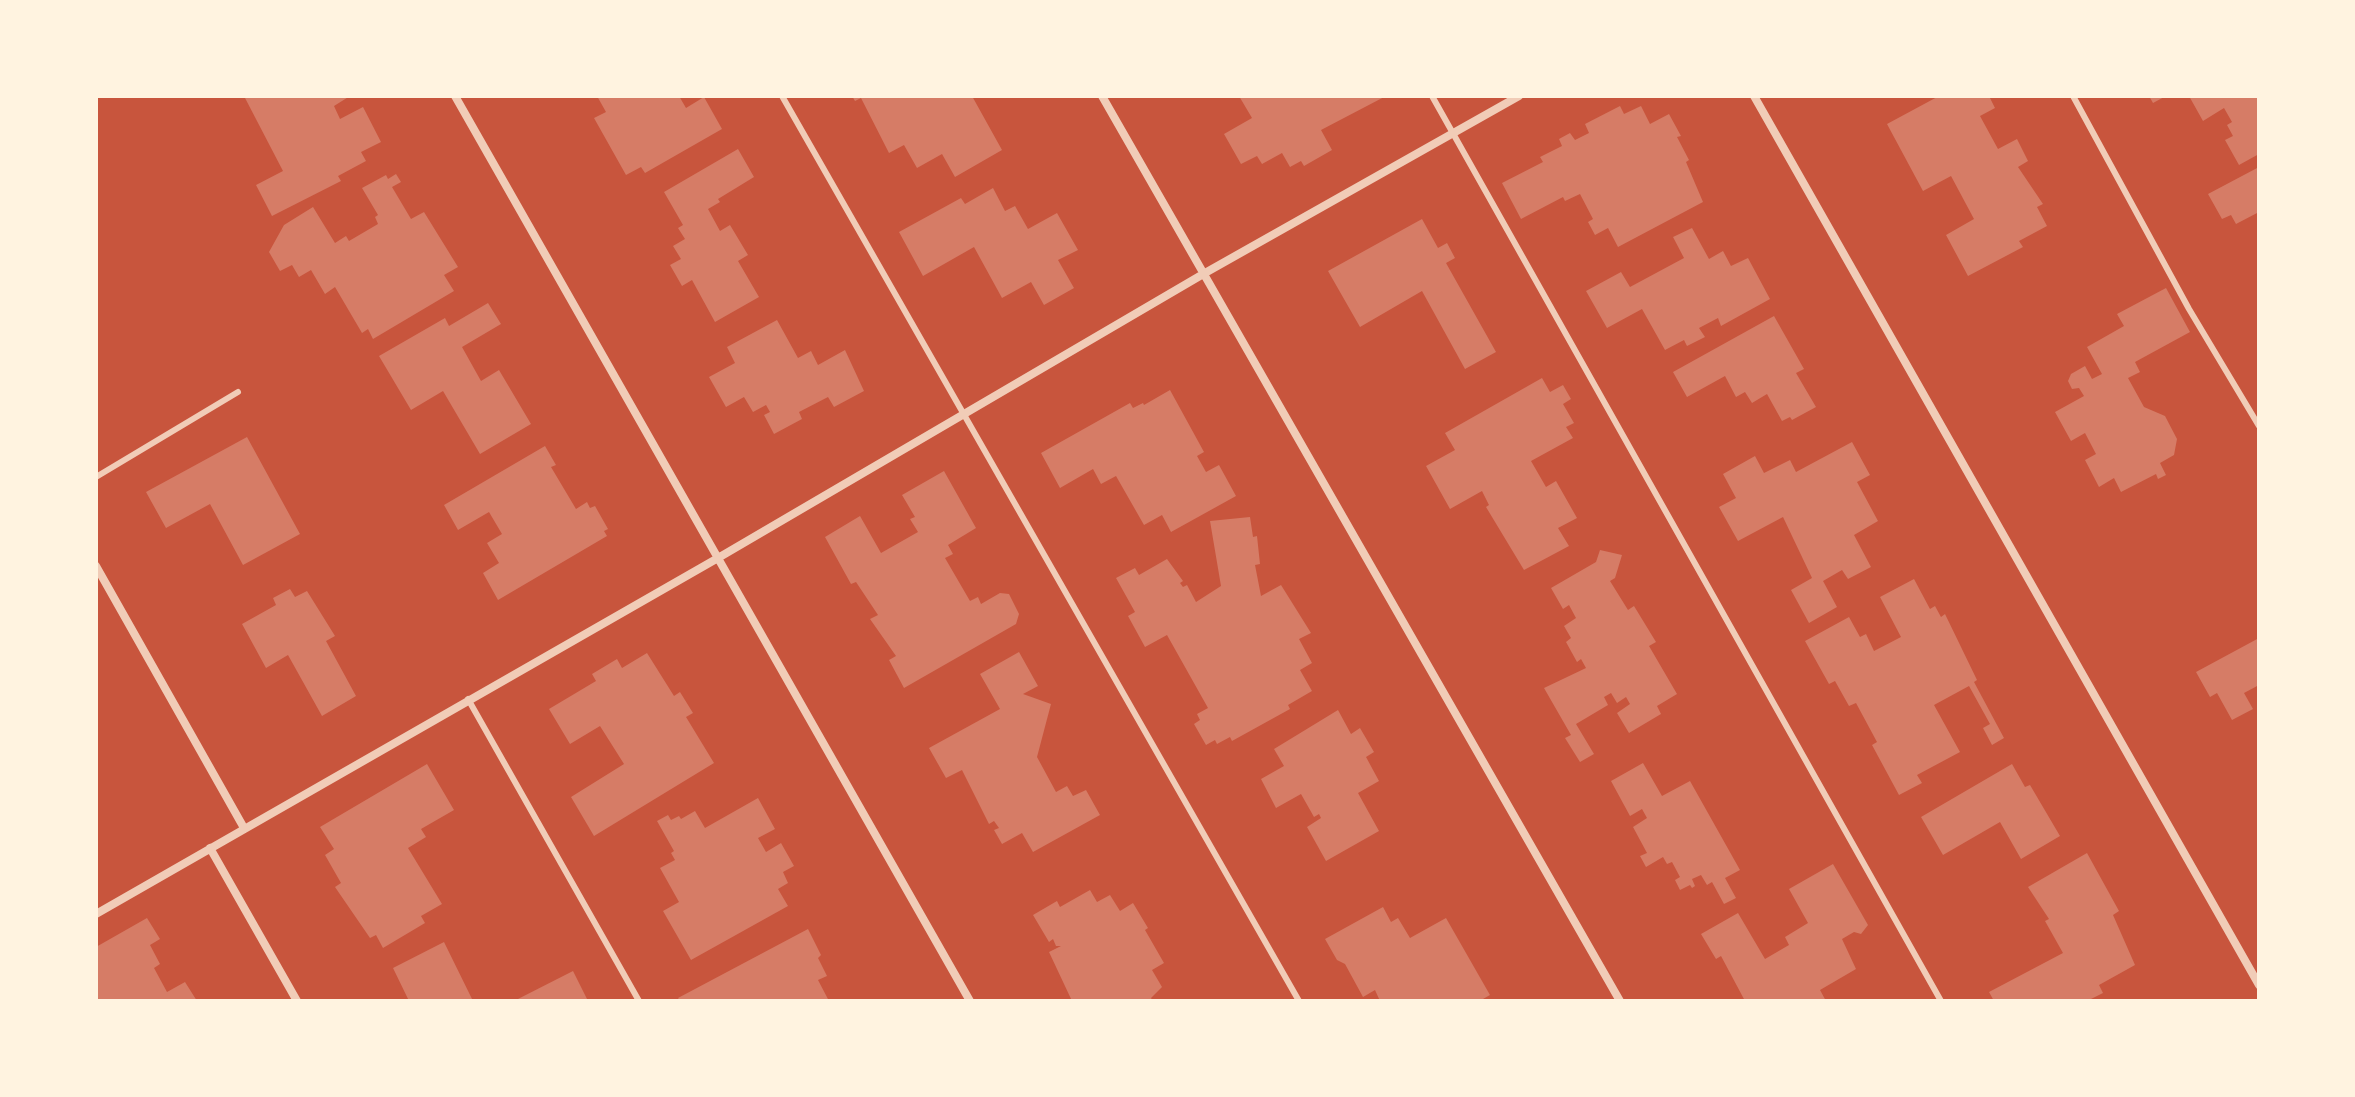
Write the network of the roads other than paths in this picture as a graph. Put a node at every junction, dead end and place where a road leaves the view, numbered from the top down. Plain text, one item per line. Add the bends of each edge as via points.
1 (455, 96) edge
2 (782, 96) edge
3 (1102, 96) edge
4 (1432, 96) edge
5 (1519, 96) edge
6 (1754, 96) edge
7 (2073, 96) edge
8 (1453, 133) junction
9 (1205, 273) junction
10 (238, 392) dead end
11 (965, 413) junction
12 (2259, 426) edge
13 (96, 477) edge
14 (718, 558) junction
15 (96, 566) edge
16 (468, 699) junction
17 (244, 828) junction
18 (210, 848) junction
19 (96, 914) edge
20 (2259, 985) edge
21 (297, 1001) edge
22 (639, 1001) edge
23 (970, 1001) edge
24 (1299, 1001) edge
25 (1620, 1001) edge
26 (1941, 1001) edge

1 - 14 street
2 - 11 lane
3 - 9 street
4 - 8 lane
5 - 8 street
6 - 20 street
7 - 12 lane
8 - 9 street
8 - 26 lane
9 - 11 street
9 - 25 street
10 - 13 lane
11 - 14 street
11 - 24 lane
14 - 16 street
14 - 23 street
15 - 17 street
16 - 17 street
16 - 22 lane
17 - 18 street
18 - 19 street
18 - 21 street

